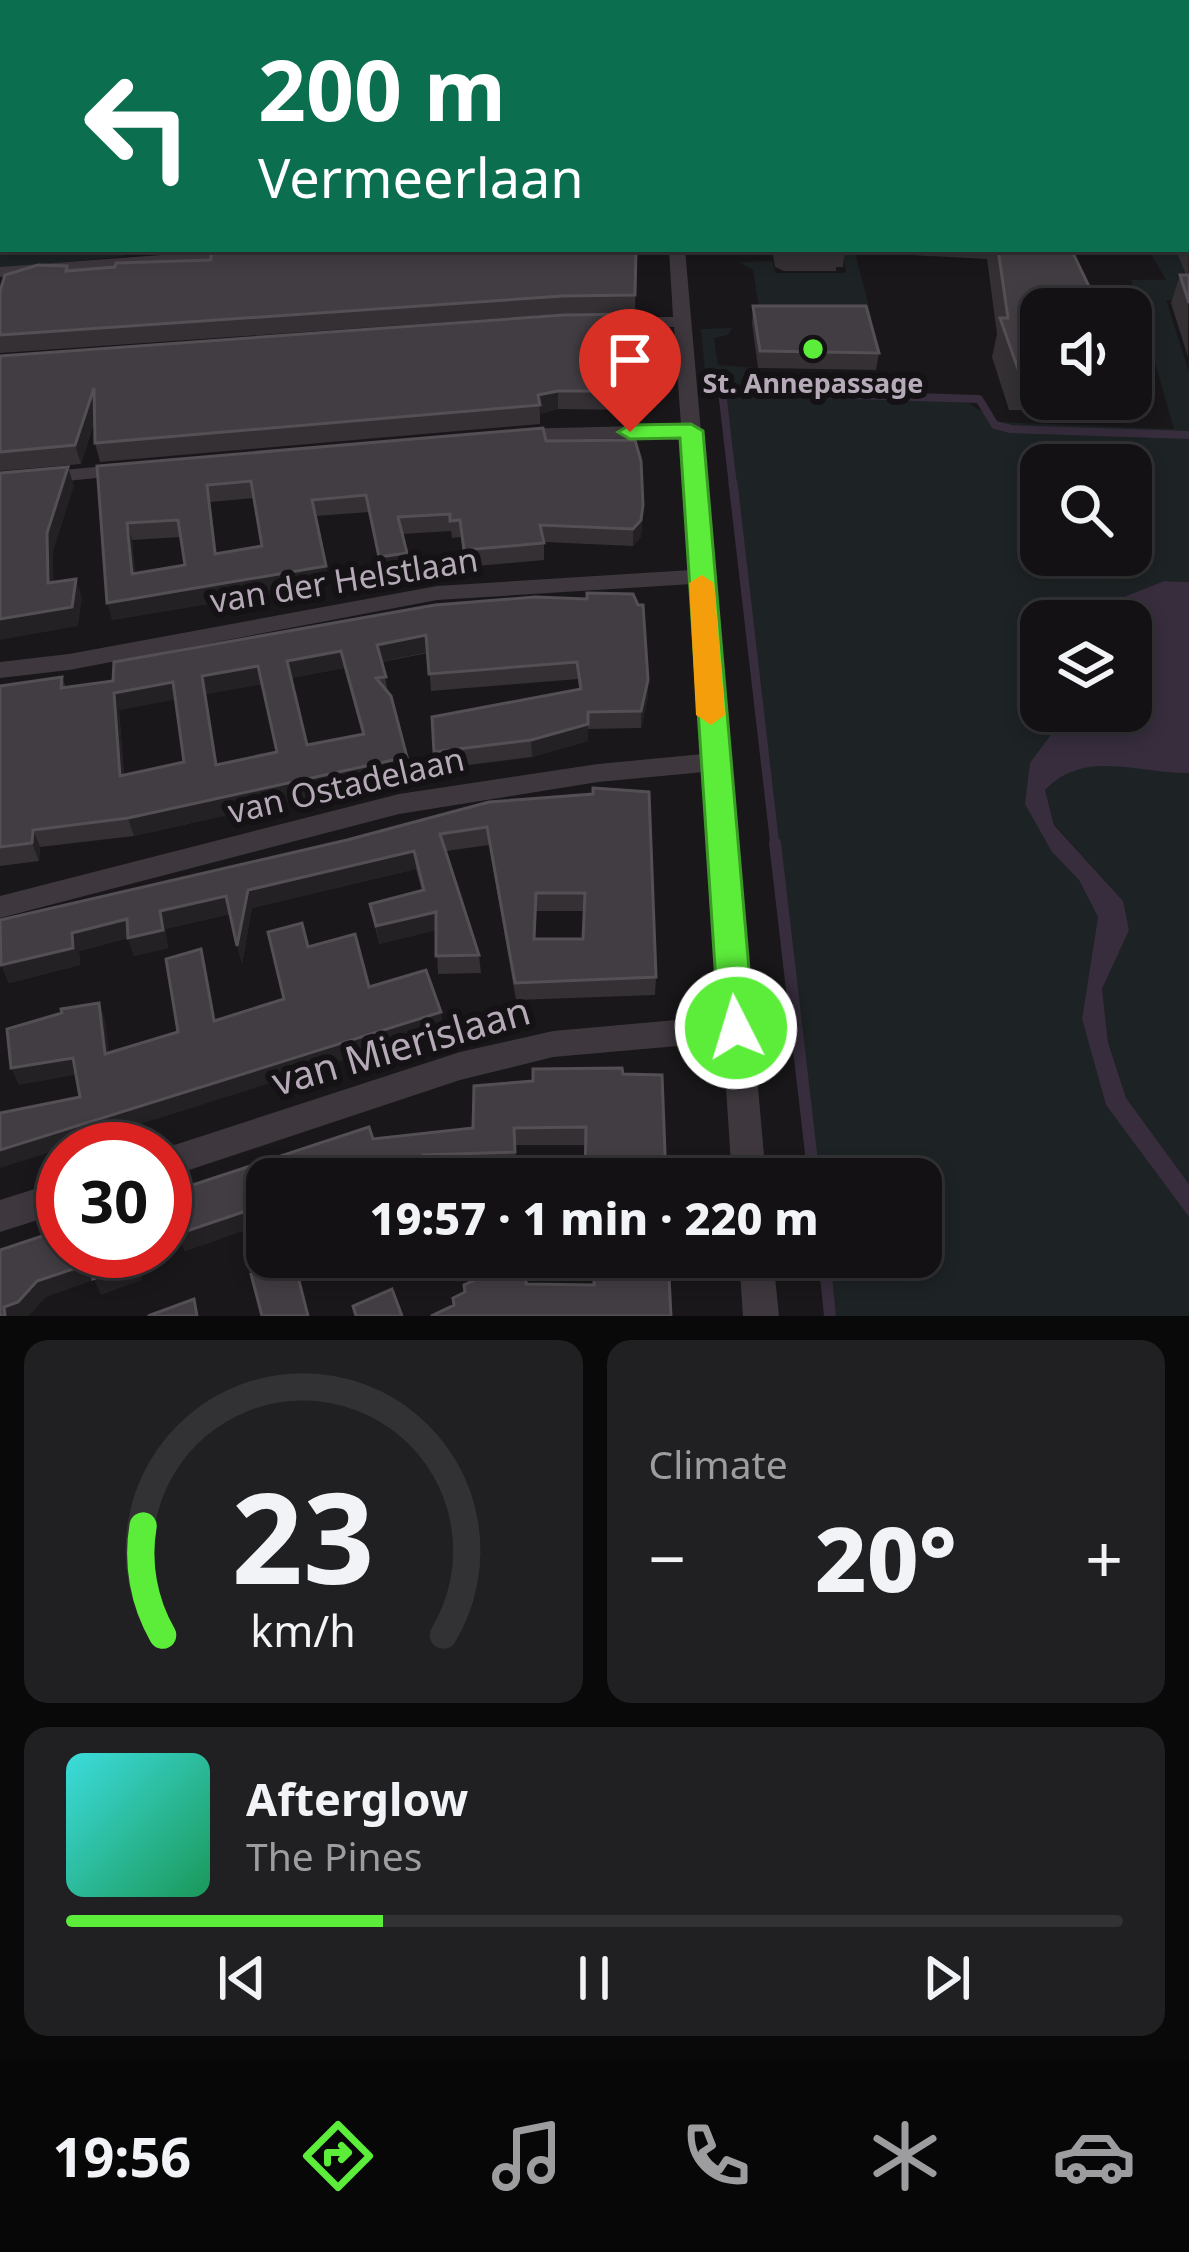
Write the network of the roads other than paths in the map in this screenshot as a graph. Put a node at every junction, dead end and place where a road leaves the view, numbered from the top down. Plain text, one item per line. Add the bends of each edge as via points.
1 (270, 252) edge
2 (677, 252) edge
3 (148, 254) edge
4 (0, 272) edge
5 (585, 322) edge
6 (682, 322) junction
7 (691, 431) junction
8 (483, 437) edge
9 (161, 467) edge
10 (0, 482) edge
11 (701, 576) junction
12 (0, 670) edge
13 (714, 762) junction
14 (0, 907) edge
15 (736, 1028) junction
16 (192, 1153) edge
17 (747, 1158) edge
18 (36, 1205) edge
19 (0, 1216) edge
20 (758, 1278) edge
21 (761, 1316) edge

1 - 3 street
2 - 6 street
3 - 4 street
5 - 6 street
6 - 7 street
7 - 8 street
7 - 11 street
9 - 10 street
11 - 12 street, van der Helstlaan via 436,593
11 - 13 street
13 - 14 street, van Ostadelaan via 399,804
13 - 15 street
15 - 16 street, van Mierislaan via 530,1049
15 - 17 street
18 - 19 street
20 - 21 street

